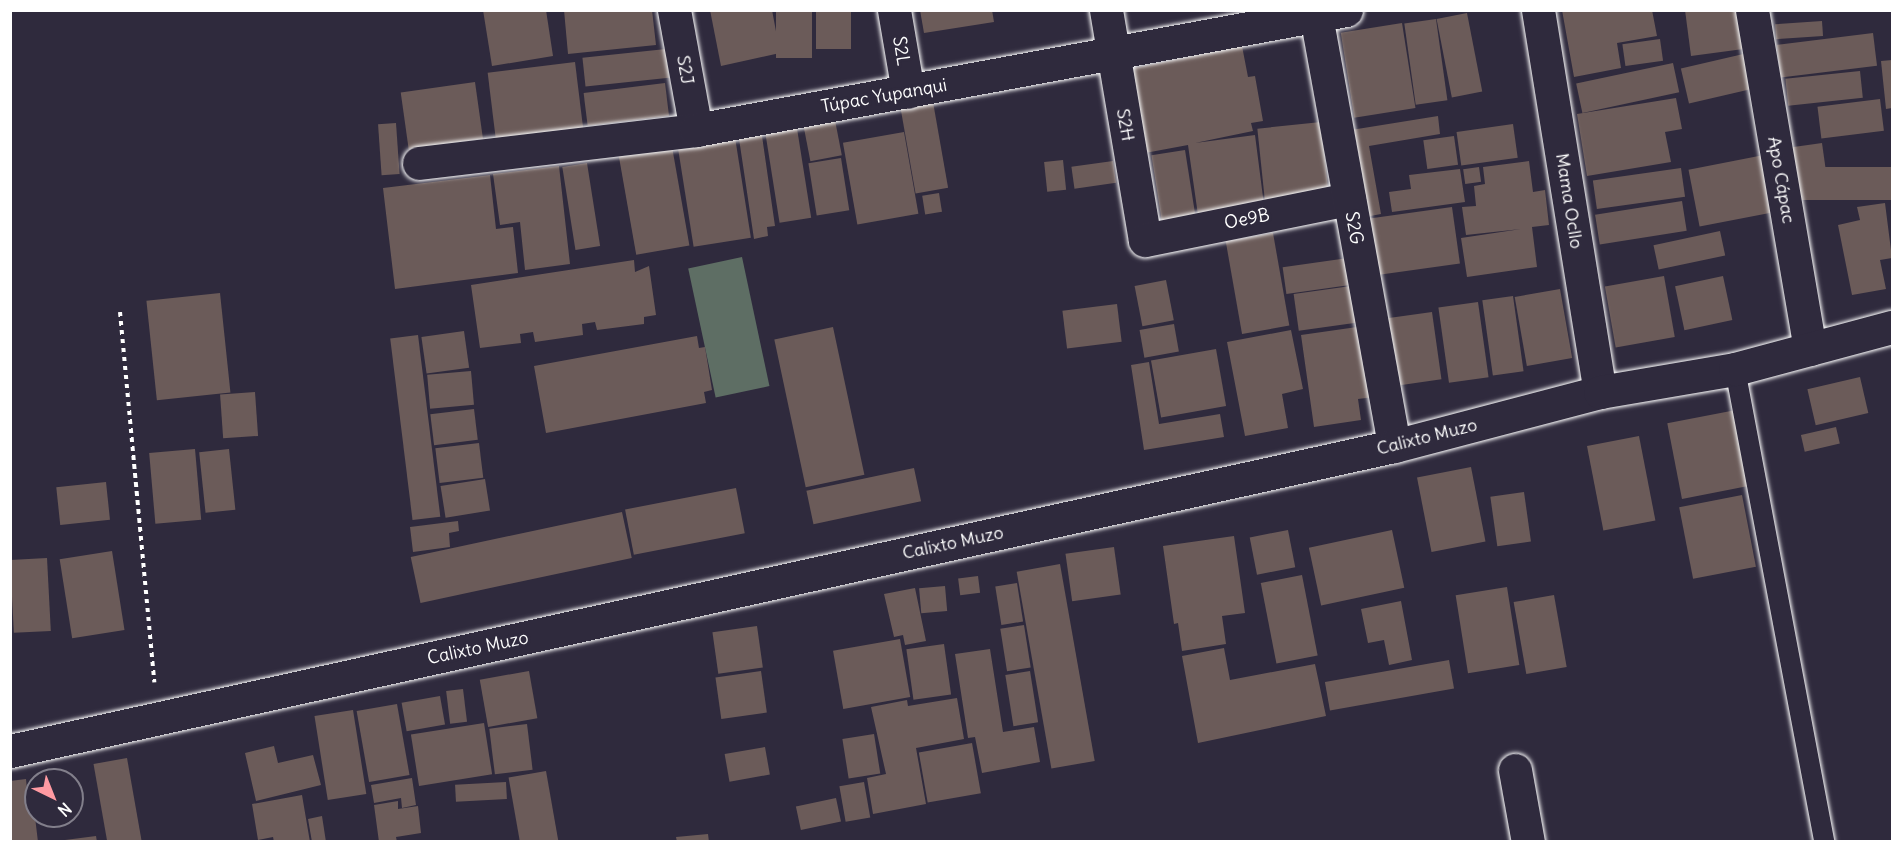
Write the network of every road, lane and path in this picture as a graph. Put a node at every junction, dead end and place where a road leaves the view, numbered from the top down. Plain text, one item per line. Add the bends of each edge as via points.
1 (674, 10) edge
2 (894, 10) edge
3 (1106, 10) edge
4 (1538, 10) edge
5 (1752, 10) edge
6 (1325, 12) edge
7 (1113, 54) junction
8 (908, 92) junction
9 (696, 130) junction
10 (419, 163) dead end
11 (1349, 199) junction
12 (1145, 240) joint
13 (120, 312) dead end
14 (1893, 327) edge
15 (1810, 348) junction
16 (1735, 369) junction
17 (1600, 392) junction
18 (1394, 446) junction
19 (157, 719) junction
20 (10, 751) edge
21 (1515, 770) dead end
22 (1528, 842) edge
23 (1824, 842) edge

1 - 9 street, S2J
2 - 8 street, S2L
3 - 7 street, S2H
4 - 17 street, Mama Ocllo
5 - 15 street, Apo Cápac
6 - 7 street, Túpac Yupanqui
6 - 11 street, S2G
7 - 8 street, Túpac Yupanqui
7 - 12 street, S2H
8 - 9 street, Túpac Yupanqui
9 - 10 street, Túpac Yupanqui
11 - 12 street, Oe9B
11 - 18 street, S2G
13 - 19 path
14 - 15 street, Calixto Muzo
15 - 16 street, Calixto Muzo
16 - 17 street, Calixto Muzo
16 - 23 lane
17 - 18 street, Calixto Muzo
18 - 19 street, Calixto Muzo
19 - 20 street, Calixto Muzo
21 - 22 street

